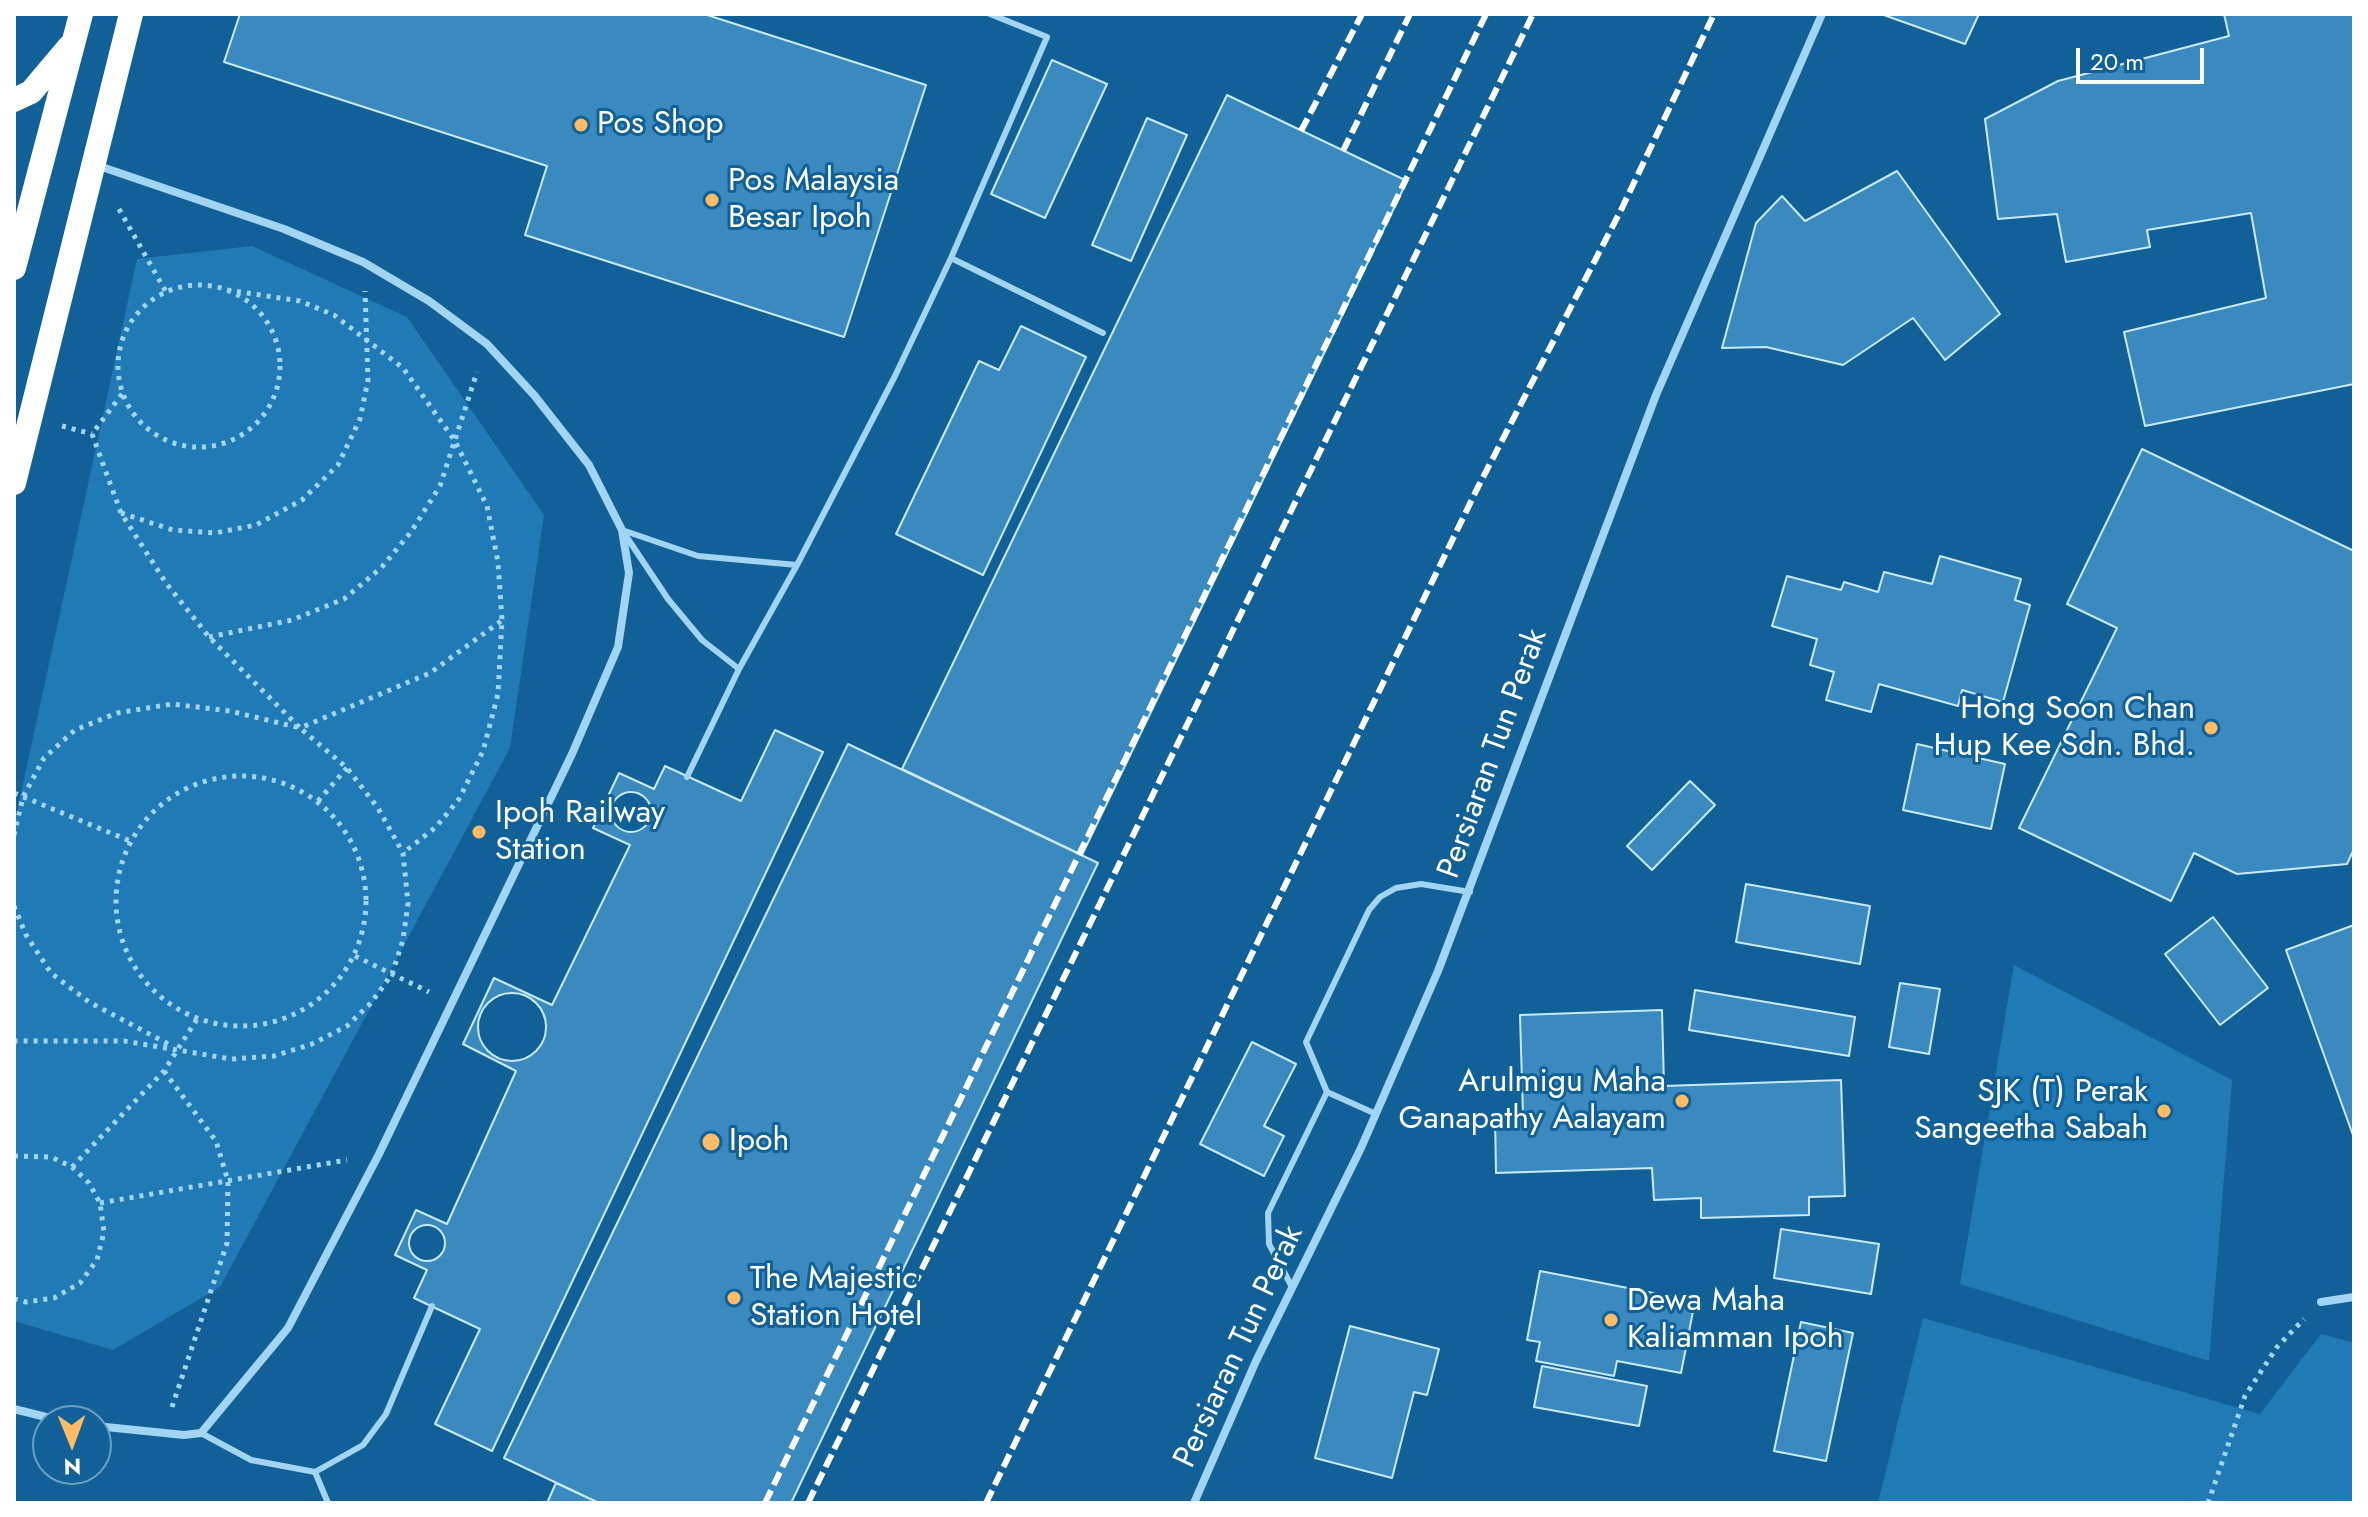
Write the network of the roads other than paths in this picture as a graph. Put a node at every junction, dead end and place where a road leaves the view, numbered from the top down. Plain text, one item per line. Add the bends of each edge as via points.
1 (81, 14) edge
2 (131, 14) edge
3 (990, 14) edge
4 (1822, 14) edge
5 (73, 42) junction
6 (14, 100) edge
7 (92, 163) junction
8 (951, 258) junction
9 (14, 268) edge
10 (1103, 333) dead end
11 (14, 483) edge
12 (622, 530) junction
13 (797, 565) junction
14 (739, 669) junction
15 (687, 777) dead end
16 (1470, 892) junction
17 (1327, 1092) junction
18 (1376, 1114) junction
19 (1292, 1287) junction
20 (2354, 1297) edge
21 (2321, 1302) road end
22 (432, 1306) dead end
23 (112, 1428) edge
24 (201, 1433) junction
25 (315, 1472) junction
26 (328, 1503) edge
27 (1194, 1503) edge

1 - 5 highway
2 - 7 highway
3 - 8 lane via 1047,37
4 - 16 street, Persiaran Tun Perak via 1656,395
5 - 6 highway via 31,92
5 - 9 highway
7 - 11 highway
7 - 12 street via 284,229 363,262 429,301 487,344 534,395 589,465
8 - 10 lane
8 - 13 lane
12 - 13 lane via 698,556
12 - 14 lane via 702,640
12 - 24 street via 629,573 618,647 572,754 379,1154 288,1328
13 - 14 lane
14 - 15 lane
16 - 17 lane via 1421,884 1396,888 1369,910 1306,1042
16 - 18 street, Persiaran Tun Perak
17 - 18 lane
17 - 19 lane via 1268,1213 1269,1244
18 - 19 street, Persiaran Tun Perak
19 - 27 street, Persiaran Tun Perak
20 - 21 street
22 - 25 lane via 386,1414 363,1445
23 - 24 street
24 - 25 lane via 251,1460
25 - 26 lane

